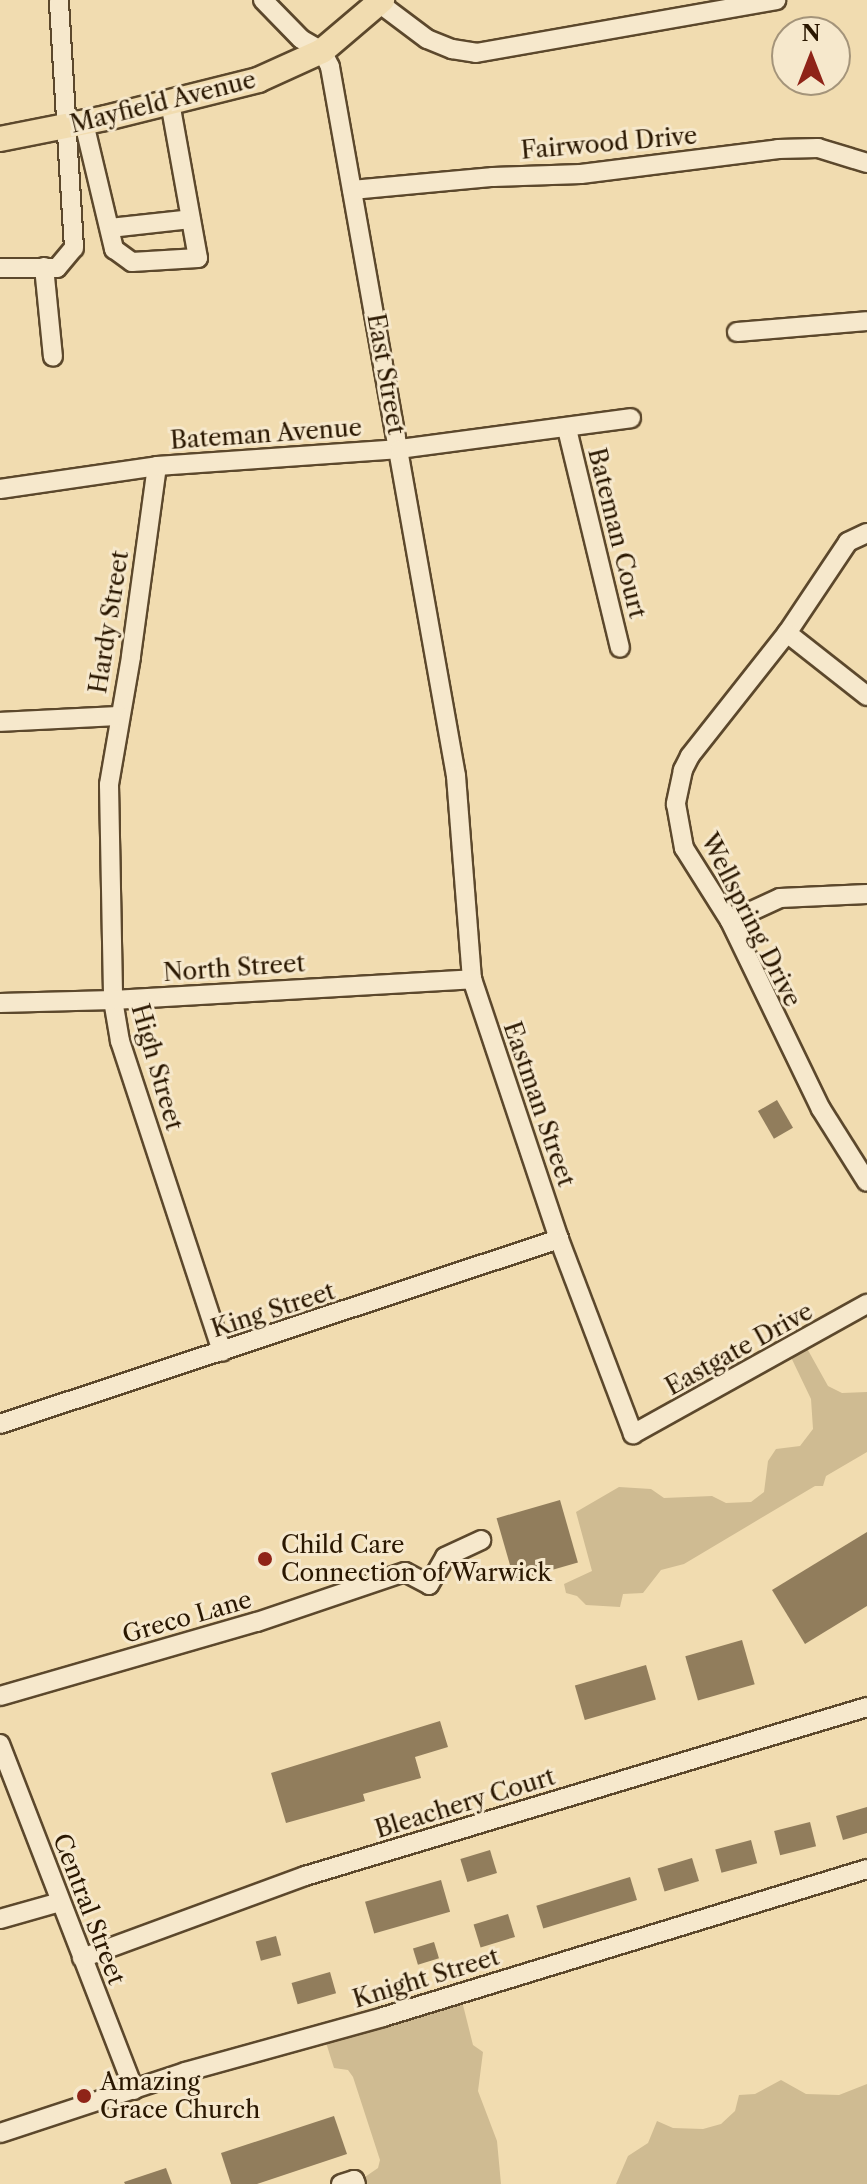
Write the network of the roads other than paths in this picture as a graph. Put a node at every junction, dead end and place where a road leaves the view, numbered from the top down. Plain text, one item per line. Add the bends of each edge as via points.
1 (59, 0) edge
2 (263, 0) edge
3 (776, 0) edge
4 (380, 1) edge
5 (322, 51) junction
6 (170, 102) junction
7 (74, 125) junction
8 (0, 139) edge
9 (867, 163) edge
10 (352, 190) junction
11 (191, 219) junction
12 (110, 228) junction
13 (44, 267) junction
14 (0, 268) edge
15 (867, 321) edge
16 (737, 332) dead end
17 (53, 357) dead end
18 (631, 418) dead end
19 (567, 429) junction
20 (400, 449) junction
21 (157, 466) junction
22 (0, 489) edge
23 (867, 533) edge
24 (787, 633) junction
25 (620, 648) dead end
26 (867, 696) edge
27 (119, 716) junction
28 (0, 722) edge
29 (456, 776) joint
30 (109, 785) joint
31 (867, 894) edge
32 (730, 921) junction
33 (472, 979) junction
34 (113, 1000) junction
35 (0, 1003) edge
36 (867, 1182) edge
37 (559, 1239) junction
38 (867, 1304) edge
39 (222, 1352) junction
40 (0, 1424) edge
41 (633, 1434) joint
42 (481, 1540) dead end
43 (0, 1696) edge
44 (867, 1707) edge
45 (0, 1744) edge
46 (867, 1869) edge
47 (60, 1902) junction
48 (0, 1919) edge
49 (82, 1958) junction
50 (134, 2090) junction
51 (0, 2133) edge
52 (341, 2184) edge
53 (356, 2184) edge

1 - 7 street
2 - 5 street via 301,39
3 - 4 street via 476,53 427,39
4 - 5 main road
5 - 6 main road, Mayfield Avenue via 258,80
5 - 10 street, East Street via 330,67
6 - 7 main road, Mayfield Avenue
6 - 11 street
7 - 8 main road, Mayfield Avenue
7 - 12 street
7 - 13 street via 74,248 57,268
9 - 10 street, Fairwood Drive via 818,148 778,149 581,174
10 - 20 street, East Street
11 - 12 street
11 - 12 street via 198,258 132,262 114,249
13 - 14 street
13 - 17 street
15 - 16 street
18 - 19 street, Bateman Avenue
19 - 20 street, Bateman Avenue
19 - 25 street, Bateman Court
20 - 21 street, Bateman Avenue
20 - 29 street, East Street
21 - 22 street, Bateman Avenue
21 - 27 street, Hardy Street
23 - 24 street, Wellspring Drive via 848,542
24 - 26 street
24 - 32 street, Wellspring Drive via 690,756 678,785 677,827 684,848
27 - 28 street
27 - 30 street, Hardy Street
29 - 33 street, Eastman Street
30 - 34 street, High Street
31 - 32 street via 780,898
32 - 36 street, Wellspring Drive via 821,1109
33 - 34 street, North Street
33 - 37 street, Eastman Street
34 - 35 street, North Street
34 - 39 street, High Street via 120,1041
37 - 39 street, King Street
37 - 41 street, Eastman Street
38 - 41 street, Eastgate Drive
39 - 40 street, King Street
42 - 43 street, Greco Lane via 445,1557 429,1585 405,1572 257,1622
44 - 49 street, Bleachery Court via 305,1876
45 - 47 street, Central Street
46 - 50 street, Knight Street
47 - 48 street
47 - 49 street, Central Street
49 - 50 street, Central Street
50 - 51 street, Knight Street
52 - 53 street

